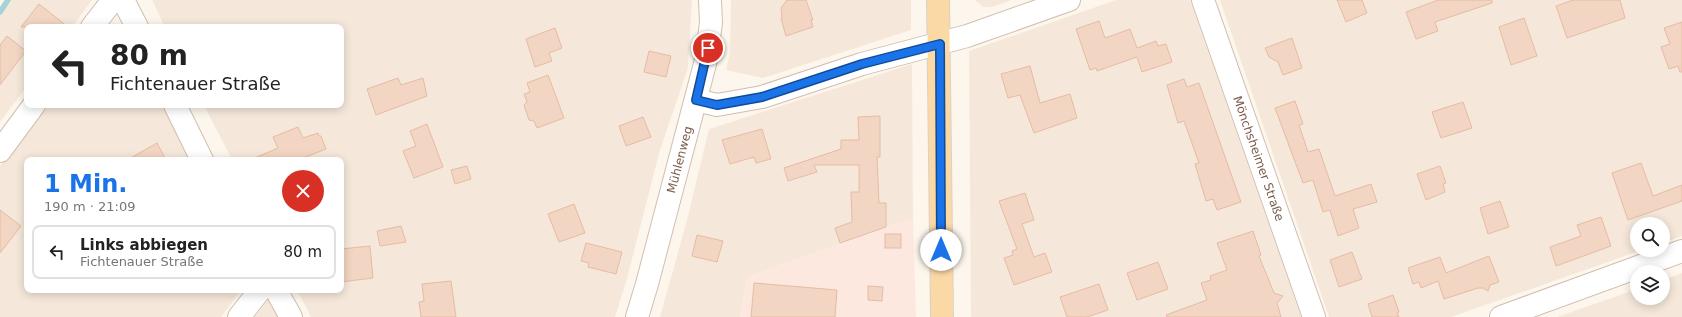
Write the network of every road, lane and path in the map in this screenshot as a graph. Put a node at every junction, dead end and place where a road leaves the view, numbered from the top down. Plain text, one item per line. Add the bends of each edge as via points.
1 (113, 0) edge
2 (123, 0) edge
3 (710, 0) edge
4 (938, 0) edge
5 (1069, 0) edge
6 (1203, 0) edge
7 (94, 24) edge
8 (135, 24) edge
9 (940, 44) junction
10 (696, 100) junction
11 (32, 108) edge
12 (176, 108) edge
13 (0, 151) edge
14 (201, 157) edge
15 (1682, 251) edge
16 (258, 293) edge
17 (278, 293) edge
18 (239, 317) edge
19 (291, 317) edge
20 (637, 317) edge
21 (942, 317) edge
22 (1314, 317) edge
23 (1501, 317) edge

1 - 7 street
2 - 8 street
3 - 10 street, Mühlenweg via 711,24 706,60
4 - 9 main road
5 - 9 street
6 - 22 street, Mönchsheimer Straße
9 - 10 street via 862,64 762,97 717,105
9 - 21 main road
10 - 20 street, Mühlenweg
11 - 13 street
12 - 14 street
15 - 23 street
16 - 18 street
17 - 19 street

